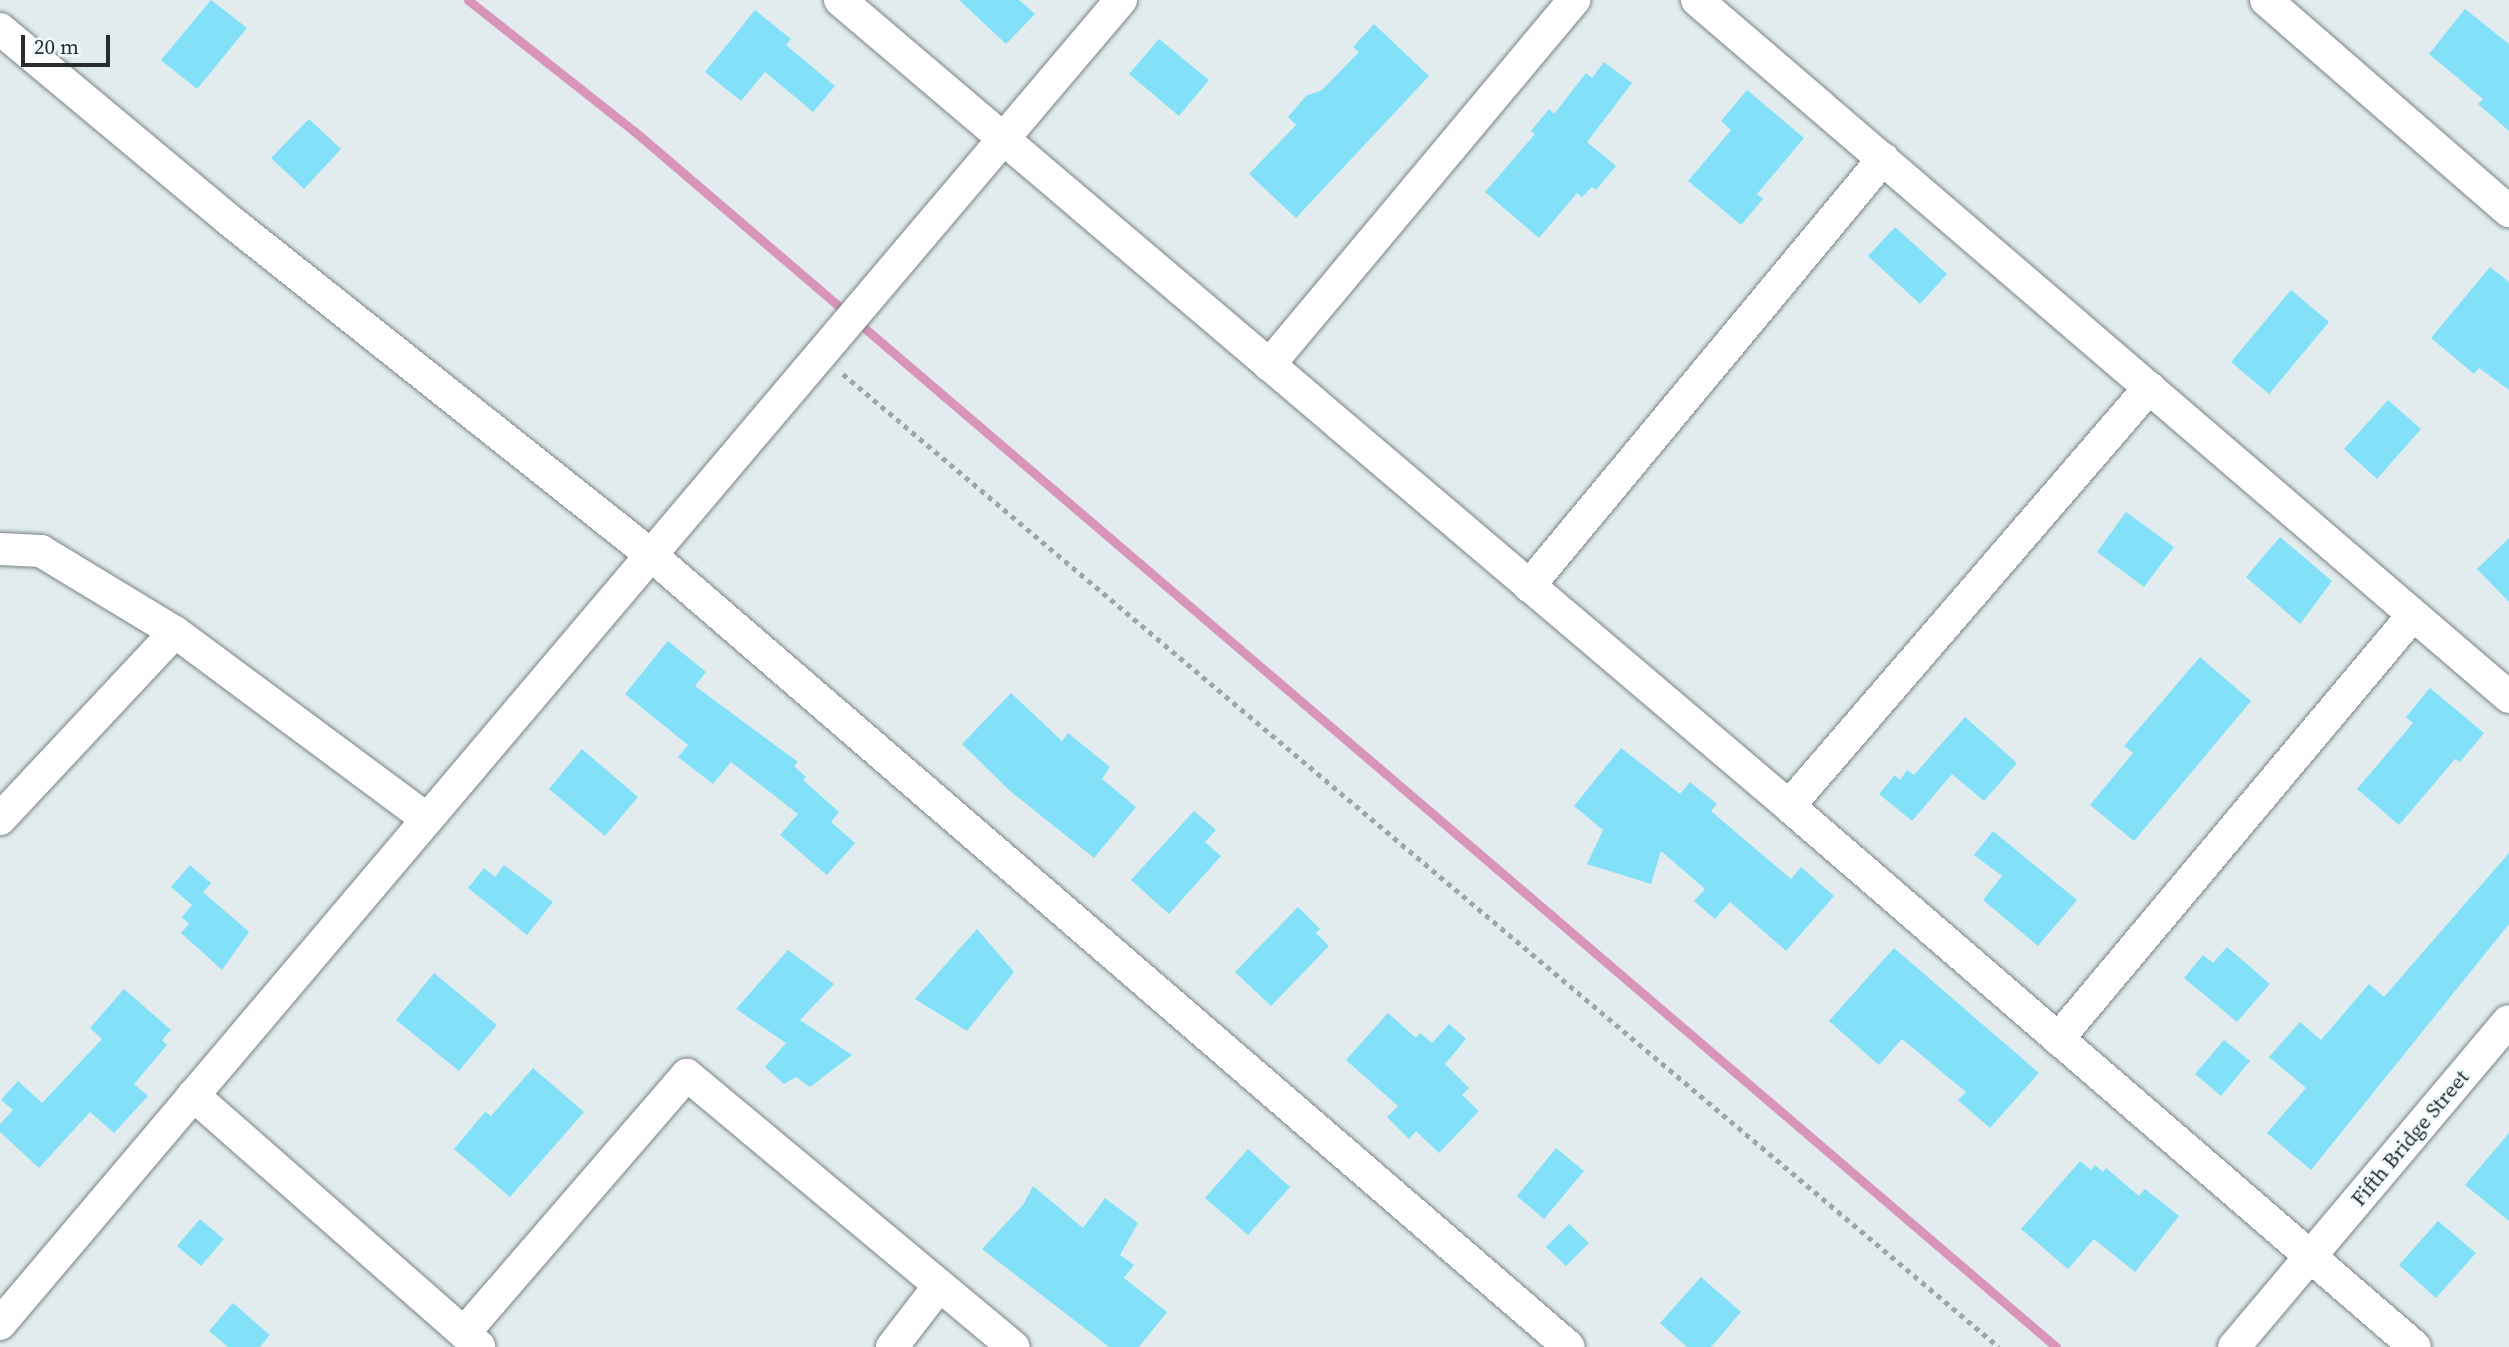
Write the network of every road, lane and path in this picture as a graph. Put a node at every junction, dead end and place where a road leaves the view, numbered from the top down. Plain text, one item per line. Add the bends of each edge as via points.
1 (840, 0) edge
2 (1121, 0) edge
3 (1573, 0) edge
4 (1697, 0) edge
5 (2266, 0) edge
6 (0, 29) edge
7 (1003, 138) junction
8 (1883, 159) junction
9 (2509, 212) edge
10 (818, 354) junction
11 (1269, 365) junction
12 (2149, 388) junction
13 (0, 549) edge
14 (651, 555) junction
15 (1529, 586) junction
16 (2413, 615) junction
17 (176, 632) junction
18 (2509, 697) edge
19 (1789, 806) junction
20 (0, 819) edge
21 (427, 819) junction
22 (2509, 1021) edge
23 (2058, 1039) junction
24 (193, 1096) junction
25 (2311, 1254) junction
26 (939, 1286) junction
27 (0, 1324) edge
28 (472, 1340) edge
29 (891, 1347) edge
30 (1013, 1347) edge
31 (1569, 1347) edge
32 (1999, 1347) edge
33 (2234, 1347) edge
34 (2415, 1347) edge

1 - 7 street
2 - 7 street
3 - 11 street
4 - 8 street
5 - 9 street
6 - 14 street via 229,220
7 - 10 street
7 - 11 street
8 - 12 street
8 - 15 street
10 - 14 street
10 - 32 path
11 - 15 street
12 - 16 street
12 - 19 street
13 - 17 street via 41,551
14 - 21 street
14 - 31 street
15 - 19 street
16 - 18 street
16 - 23 street
17 - 20 street
17 - 21 street
19 - 23 street
21 - 24 street
22 - 25 street, Fifth Bridge Street
23 - 25 street
24 - 27 street
24 - 28 street
25 - 33 street, Fifth Bridge Street
25 - 34 street
26 - 28 street via 687,1075
26 - 29 street
26 - 30 street

